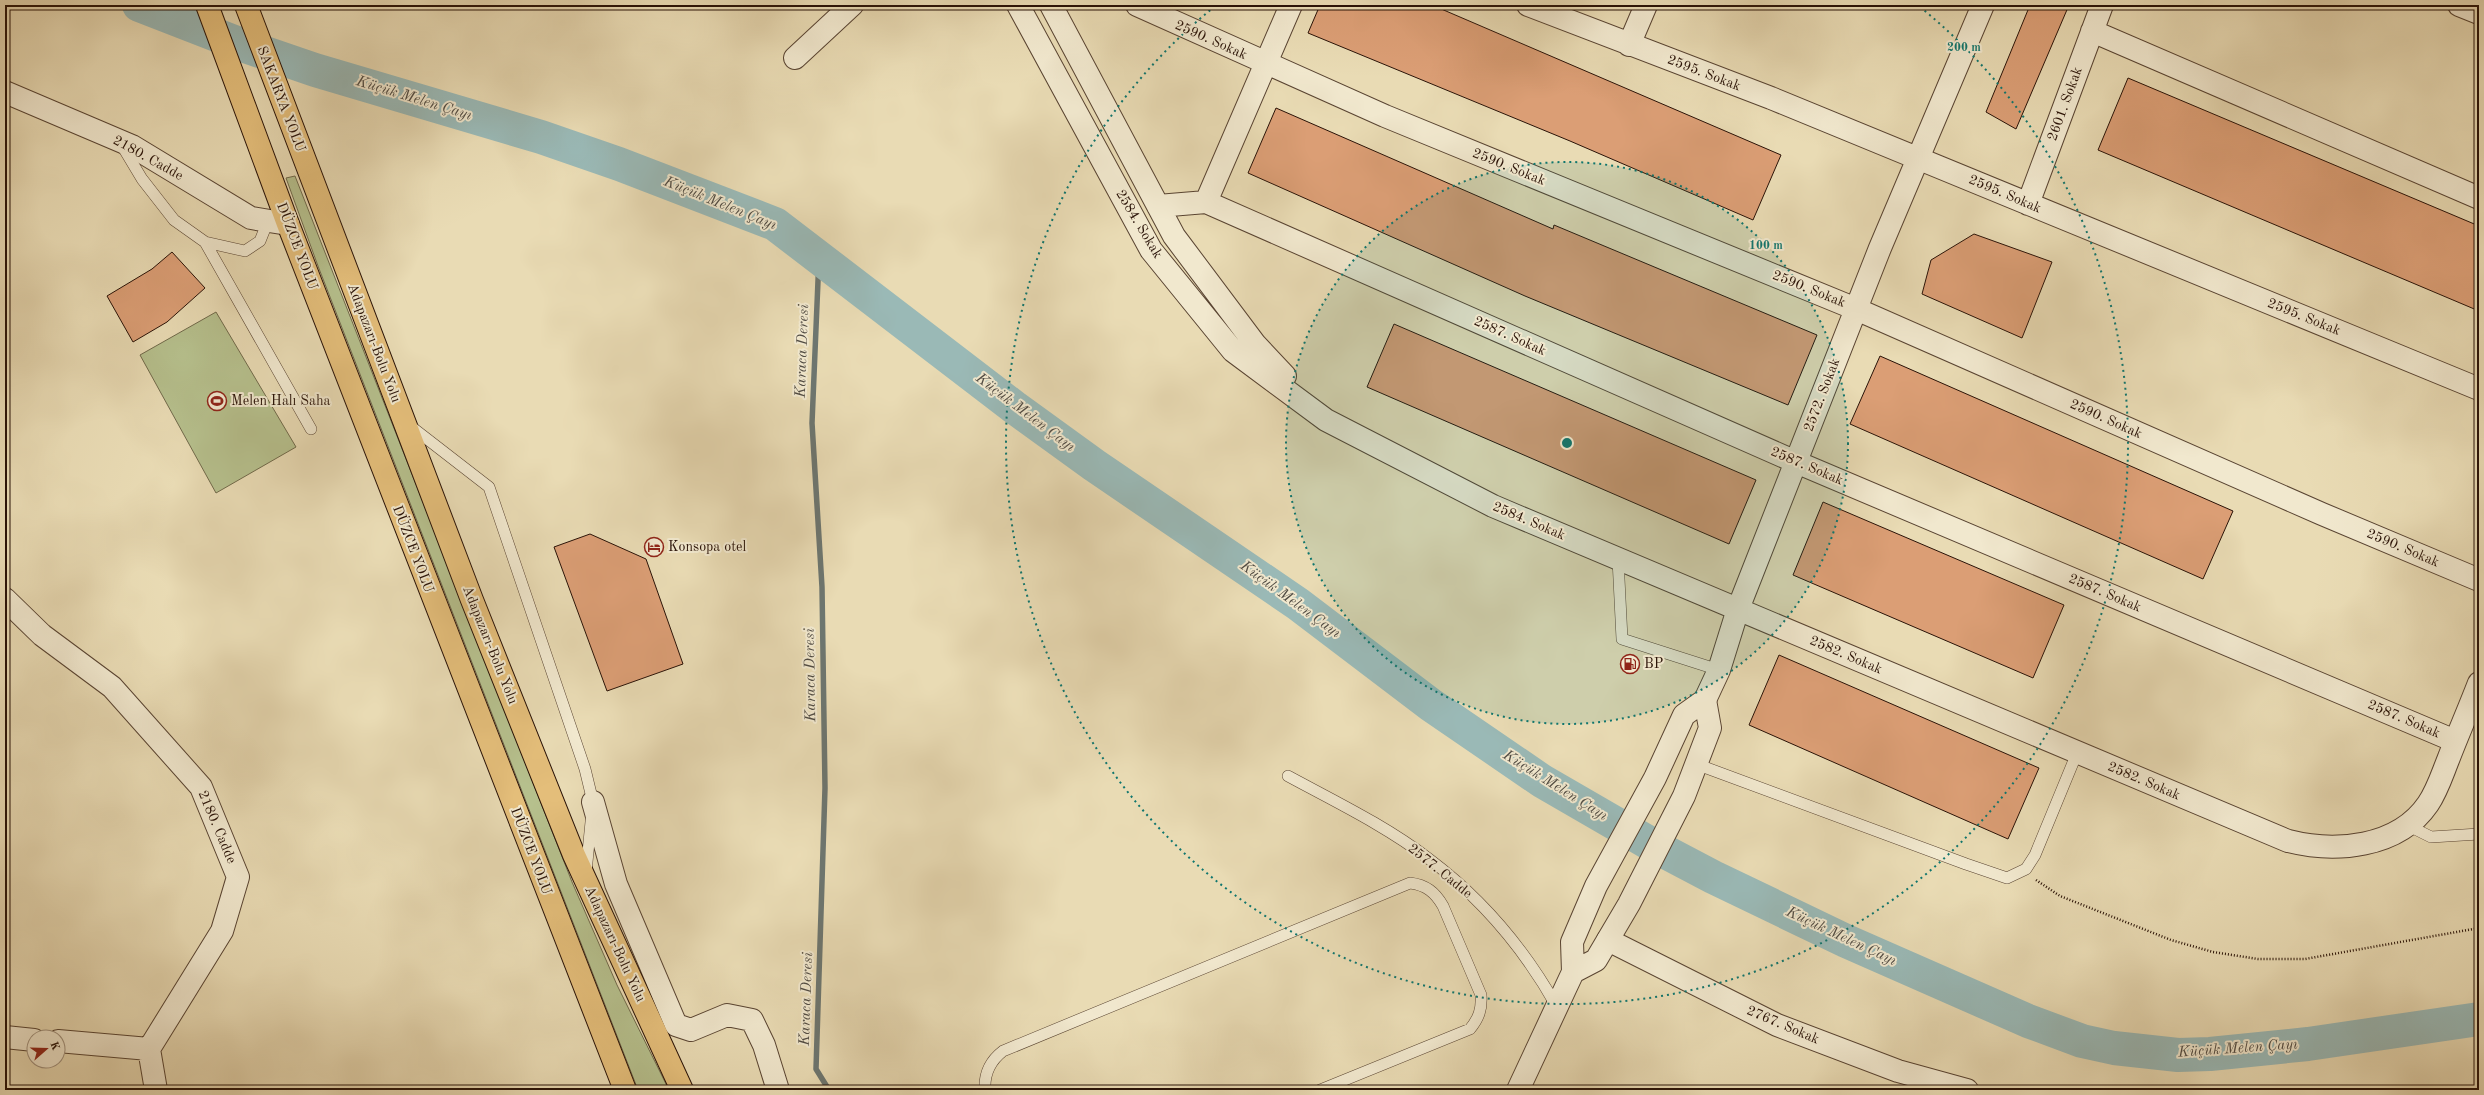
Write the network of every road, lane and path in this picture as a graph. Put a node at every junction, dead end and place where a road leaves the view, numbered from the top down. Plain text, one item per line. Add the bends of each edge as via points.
1 (207, 5) edge
2 (246, 5) edge
3 (852, 5) edge
4 (1018, 5) edge
5 (1051, 5) edge
6 (1137, 5) edge
7 (1291, 5) edge
8 (1528, 5) edge
9 (1646, 5) edge
10 (1983, 5) edge
11 (2102, 5) edge
12 (2459, 5) edge
13 (2479, 13) edge
14 (2092, 31) junction
15 (1629, 45) junction
16 (795, 58) dead end
17 (1265, 64) junction
18 (5, 92) edge
19 (118, 140) junction
20 (1918, 158) junction
21 (317, 193) joint
22 (2479, 198) edge
23 (1206, 202) junction
24 (2028, 204) junction
25 (1158, 206) junction
26 (278, 222) junction
27 (205, 242) junction
28 (1856, 309) junction
29 (2479, 389) edge
30 (1326, 420) junction
31 (404, 422) junction
32 (311, 429) dead end
33 (1796, 462) junction
34 (1618, 559) junction
35 (2479, 580) edge
36 (5, 599) edge
37 (1738, 609) junction
38 (1718, 670) junction
39 (2479, 683) edge
40 (1705, 700) junction
41 (2456, 741) junction
42 (2077, 753) junction
43 (1696, 764) junction
44 (1288, 776) dead end
45 (593, 802) junction
46 (2407, 825) junction
47 (2479, 834) edge
48 (2026, 869) junction
49 (586, 881) junction
50 (2479, 928) edge
51 (1608, 940) junction
52 (1573, 972) junction
53 (1557, 1007) junction
54 (5, 1037) edge
55 (26, 1039) edge
56 (66, 1043) edge
57 (149, 1049) junction
58 (156, 1090) edge
59 (625, 1090) edge
60 (682, 1090) edge
61 (778, 1090) edge
62 (985, 1090) edge
63 (1320, 1090) edge
64 (1518, 1090) edge
65 (1967, 1090) edge

1 - 26 highway, DÜZCE YOLU via 278,195
2 - 21 highway, SAKARYA YOLU
3 - 16 street
4 - 30 street, 2584. Sokak via 1151,250 1233,351
5 - 25 street, 2584. Sokak
6 - 17 street, 2590. Sokak
7 - 17 street
8 - 15 street, 2595. Sokak
9 - 15 street
10 - 20 street, 2572. Sokak
11 - 14 street, 2601. Sokak
12 - 13 street
14 - 22 street
14 - 24 street, 2601. Sokak
15 - 20 street, 2595. Sokak via 1771,98
17 - 23 street
17 - 28 street, 2590. Sokak via 1385,116
18 - 19 street, 2180. Cadde
19 - 26 street, 2180. Cadde via 251,218
19 - 27 lane via 142,179 174,220
20 - 24 street, 2595. Sokak
20 - 28 street, 2572. Sokak
21 - 31 highway, Adapazarı-Bolu Yolu
23 - 25 street, 2587. Sokak
23 - 33 street, 2587. Sokak
24 - 29 street, 2595. Sokak
25 - 30 street, 2584. Sokak via 1174,236 1255,344
26 - 27 lane via 260,241 245,251
26 - 59 highway, DÜZCE YOLU
27 - 32 lane
28 - 33 street, 2572. Sokak
28 - 35 street, 2590. Sokak via 2322,514
30 - 34 street, 2584. Sokak via 1493,506
31 - 45 lane via 489,487 577,746
31 - 49 highway, Adapazarı-Bolu Yolu via 472,600
33 - 37 street, 2572. Sokak
33 - 41 street, 2587. Sokak
34 - 37 street, 2584. Sokak
34 - 38 lane via 1622,639
36 - 57 street, 2180. Cadde via 42,635 112,687 201,787 238,877 222,931
37 - 38 street, 2572. Sokak
37 - 42 street, 2582. Sokak
38 - 40 street, 2572. Sokak
39 - 41 street, 2582. Sokak
40 - 43 street via 1710,728
40 - 52 street via 1684,715 1655,778 1596,886 1572,942
41 - 46 street, 2582. Sokak via 2427,805
42 - 46 street, 2582. Sokak via 2288,841 2305,845 2355,845 2373,841
42 - 48 lane via 2035,855
43 - 48 lane via 2007,878
43 - 51 street via 1684,796
44 - 53 lane, 2577. Cadde via 1376,824 1428,859 1469,892 1519,949
45 - 49 lane
45 - 61 street via 616,884 676,1025 691,1030 727,1015 752,1020 764,1045
46 - 47 lane via 2431,837
48 - 50 path via 2039,883 2060,896 2171,940 2234,956 2305,959
49 - 60 highway, Adapazarı-Bolu Yolu
51 - 52 street via 1596,960
51 - 65 street, 2767. Sokak via 1777,1025 1898,1071
52 - 53 street
53 - 64 street
54 - 55 street
56 - 57 street
57 - 58 street
62 - 63 lane via 987,1071 1003,1051 1410,883 1428,888 1443,906 1481,995 1482,1005 1476,1022 1470,1029

